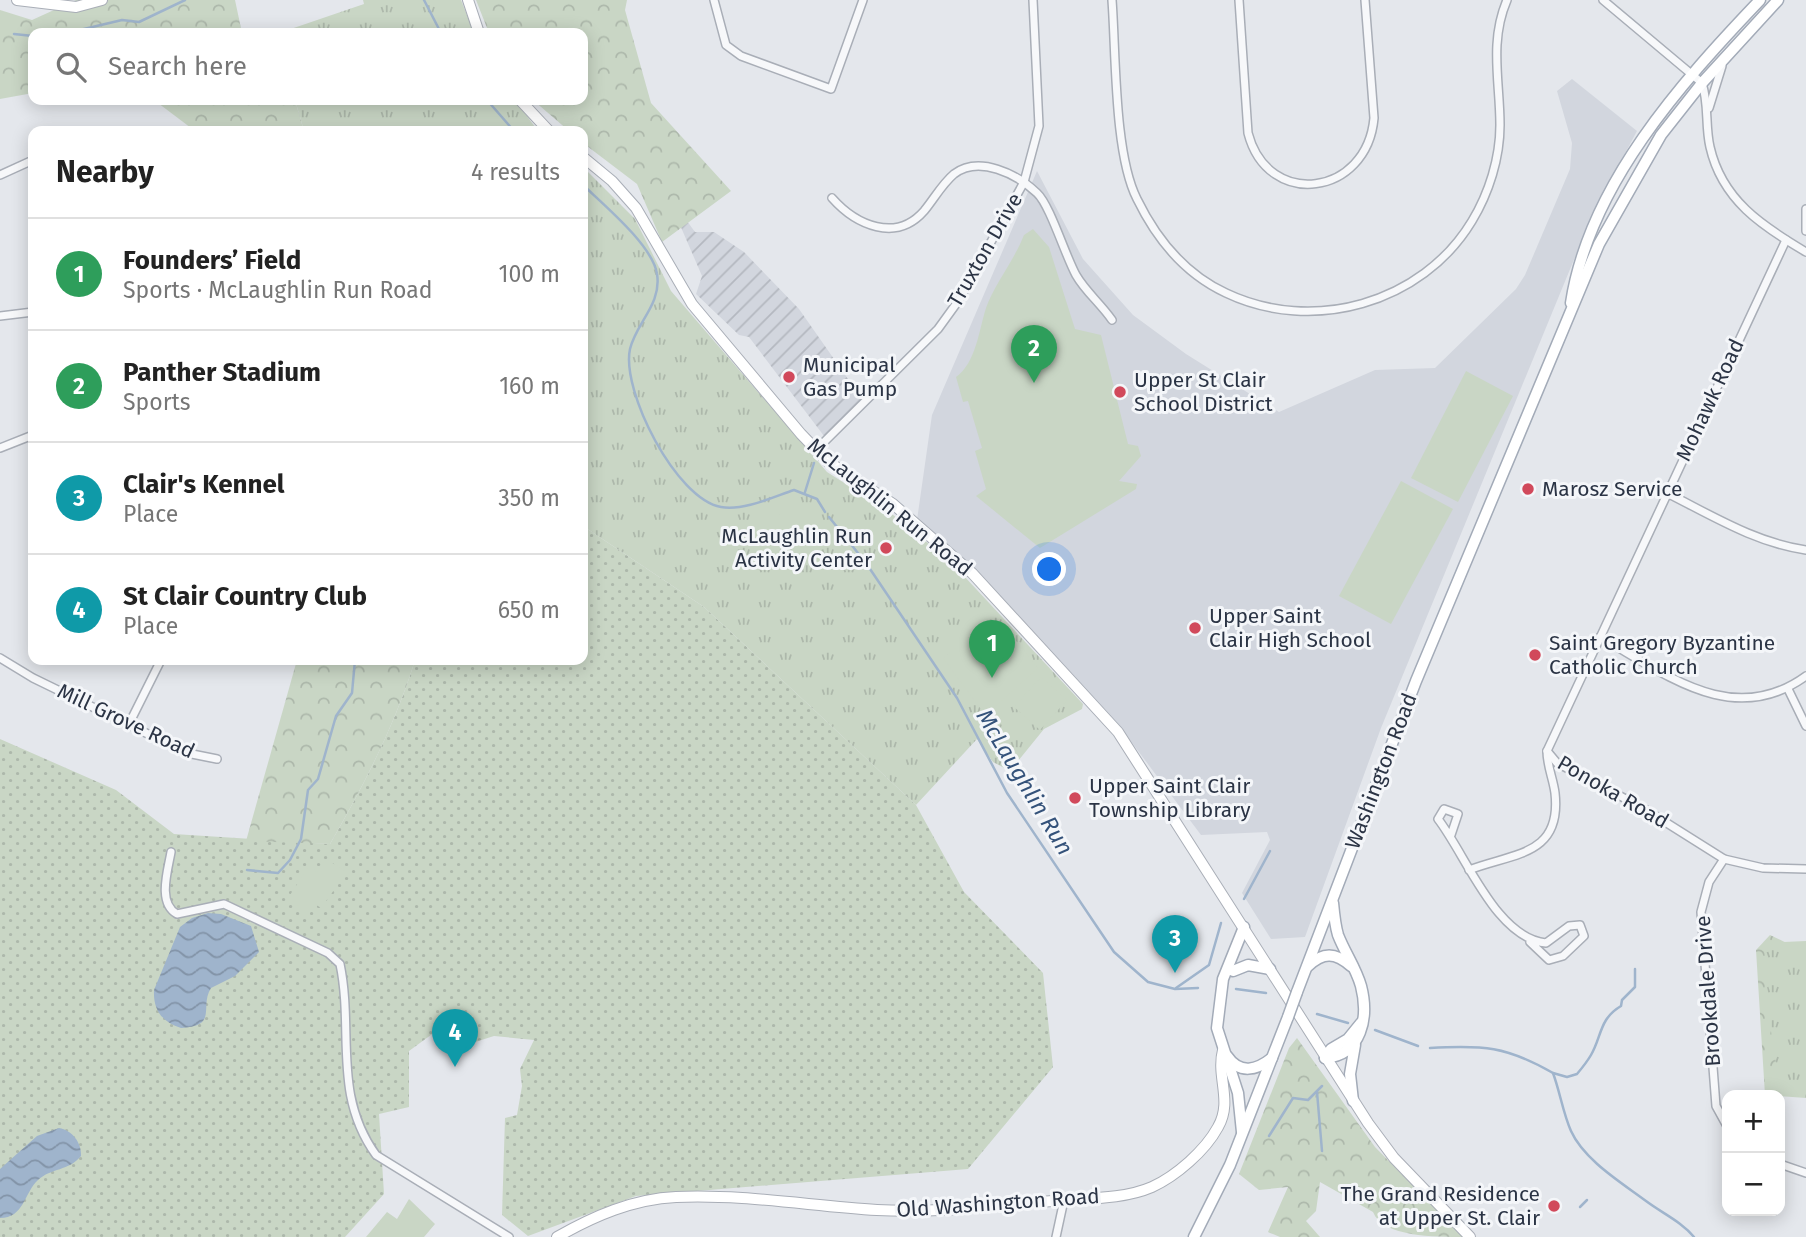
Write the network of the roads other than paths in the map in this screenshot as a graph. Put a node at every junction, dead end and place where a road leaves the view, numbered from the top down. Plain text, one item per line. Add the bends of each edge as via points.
1 (17, 0) edge
2 (102, 0) edge
3 (468, 0) edge
4 (714, 0) edge
5 (863, 0) edge
6 (1033, 0) edge
7 (1112, 0) edge
8 (1239, 0) edge
9 (1365, 0) edge
10 (1507, 0) edge
11 (1602, 0) edge
12 (1760, 0) edge
13 (1778, 0) edge
14 (477, 28) edge
15 (1726, 56) junction
16 (1693, 73) junction
17 (1702, 83) junction
18 (525, 105) edge
19 (1707, 116) junction
20 (544, 126) edge
21 (588, 161) edge
22 (28, 162) edge
23 (0, 175) edge
24 (1024, 182) junction
25 (832, 198) dead end
26 (1806, 209) edge
27 (1806, 231) edge
28 (1786, 240) junction
29 (1806, 252) edge
30 (1570, 306) junction
31 (28, 313) edge
32 (0, 316) edge
33 (1112, 320) dead end
34 (28, 437) edge
35 (0, 448) edge
36 (816, 450) junction
37 (1667, 493) junction
38 (1806, 550) edge
39 (1600, 637) junction
40 (0, 658) edge
41 (160, 665) edge
42 (1806, 676) edge
43 (1788, 689) junction
44 (130, 724) junction
45 (1806, 726) edge
46 (1547, 751) junction
47 (217, 759) dead end
48 (1451, 835) dead end
49 (171, 852) dead end
50 (1724, 859) junction
51 (1806, 869) edge
52 (1469, 870) junction
53 (1332, 899) junction
54 (1244, 927) junction
55 (1531, 942) junction
56 (1270, 968) junction
57 (1306, 968) junction
58 (1353, 968) junction
59 (1233, 971) junction
60 (1223, 989) junction
61 (1361, 1023) junction
62 (1354, 1045) junction
63 (1223, 1050) junction
64 (1272, 1058) junction
65 (1325, 1058) junction
66 (1353, 1101) junction
67 (1722, 1117) edge
68 (1242, 1136) junction
69 (1785, 1166) edge
70 (1806, 1173) edge
71 (1064, 1200) junction
72 (509, 1237) edge
73 (557, 1237) edge
74 (1056, 1237) edge
75 (1194, 1237) edge
76 (1470, 1237) edge

1 - 2 main road via 76,7
3 - 14 main road
4 - 5 street via 726,45 741,57 831,89
6 - 24 street, Truxton Drive via 1039,126
7 - 10 street via 1124,162 1135,197 1157,237 1187,268 1225,293 1297,312 1363,304 1394,293 1432,268 1471,224 1496,161 1500,127 1495,54
8 - 9 street via 1252,149 1276,175 1315,185 1333,181 1350,169 1372,137
11 - 16 street
12 - 16 main road, Washington Road
13 - 15 main road, Washington Road
15 - 17 main road, Washington Road
15 - 19 street
16 - 17 street
16 - 30 main road, Washington Road via 1661,111 1622,171 1582,262
17 - 19 street
17 - 30 main road, Washington Road via 1635,176 1597,249 1583,289
18 - 20 main road
19 - 28 street via 1710,147 1729,191 1751,216
21 - 36 main road, McLaughlin Run Road via 636,208 692,304
22 - 23 street
24 - 25 street via 992,167 956,172 912,222 895,228 860,223
24 - 33 street via 1040,195 1077,277
24 - 36 street, Truxton Drive via 938,329
26 - 27 street
28 - 29 street
28 - 37 street, Mohawk Road
30 - 53 main road, Washington Road
31 - 32 street
34 - 35 street
36 - 54 main road, McLaughlin Run Road via 893,504 948,552 1090,699 1128,747
37 - 38 street via 1747,533
37 - 39 street, Mohawk Road
39 - 43 street via 1690,687 1718,697 1751,699
39 - 46 street, Mohawk Road
40 - 44 street, Mill Grove Road
41 - 44 street
42 - 43 street
43 - 45 street
44 - 47 street, Mill Grove Road via 187,753
46 - 50 street, Ponoka Road via 1557,763 1643,808
46 - 52 street, Ponoka Road via 1556,808 1545,839 1532,851
48 - 52 street
49 - 72 street via 165,897 171,911 177,914 224,904 328,953 340,964 346,1074 354,1115 366,1142 376,1156
50 - 51 street, Ponoka Road via 1763,868
50 - 67 street, Brookdale Drive via 1709,882 1701,912 1716,1106
52 - 55 street via 1499,913
53 - 57 main road, Washington Road
53 - 58 main road via 1336,929
54 - 56 main road, McLaughlin Run Road
54 - 59 main road
54 - 60 main road
55 - 55 street via 1549,960 1563,956 1584,936 1580,925 1569,926 1546,943
56 - 59 main road via 1248,965
56 - 65 main road, McLaughlin Run Road
57 - 58 main road via 1328,954
57 - 64 main road, Washington Road, bridge
58 - 61 main road via 1362,992
59 - 60 main road
60 - 63 main road via 1217,1028
61 - 62 main road via 1362,1032
61 - 65 main road
62 - 65 main road
62 - 66 main road
63 - 64 main road via 1243,1069 1255,1069
63 - 68 main road via 1238,1093
63 - 71 main road, Old Washington Road via 1219,1068 1225,1093 1223,1115 1197,1152 1147,1189
64 - 68 main road, Washington Road
65 - 66 main road, McLaughlin Run Road
66 - 76 main road, McLaughlin Run Road via 1394,1158
68 - 75 main road, Washington Road
69 - 70 street
71 - 73 main road, Old Washington Road via 908,1211 676,1197 628,1205
71 - 74 street

